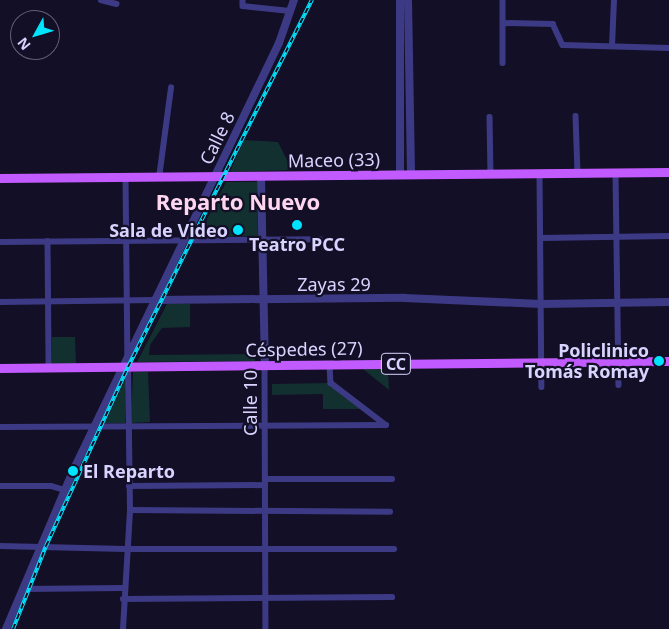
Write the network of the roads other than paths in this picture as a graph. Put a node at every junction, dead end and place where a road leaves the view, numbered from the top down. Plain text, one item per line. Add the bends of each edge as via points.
1 (101, 0) edge
2 (294, 0) edge
3 (400, 0) edge
4 (408, 0) edge
5 (503, 0) edge
6 (614, 0) edge
7 (243, 3) edge
8 (117, 4) dead end
9 (290, 11) junction
10 (503, 23) junction
11 (612, 46) junction
12 (669, 48) edge
13 (400, 59) junction
14 (409, 59) junction
15 (504, 63) dead end
16 (171, 88) dead end
17 (576, 116) dead end
18 (490, 117) dead end
19 (669, 172) edge
20 (578, 173) junction
21 (616, 173) junction
22 (491, 174) junction
23 (540, 174) junction
24 (410, 175) junction
25 (400, 176) junction
26 (261, 177) junction
27 (0, 178) edge
28 (126, 178) junction
29 (159, 178) junction
30 (214, 178) junction
31 (669, 236) edge
32 (616, 237) junction
33 (541, 238) junction
34 (262, 239) junction
35 (320, 239) dead end
36 (126, 241) junction
37 (183, 241) junction
38 (0, 242) edge
39 (48, 242) junction
40 (264, 299) junction
41 (128, 300) junction
42 (155, 300) junction
43 (0, 302) edge
44 (49, 302) junction
45 (617, 302) junction
46 (669, 302) edge
47 (541, 304) junction
48 (128, 356) junction
49 (617, 361) junction
50 (669, 361) edge
51 (541, 362) junction
52 (330, 365) junction
53 (265, 366) junction
54 (125, 367) junction
55 (0, 368) edge
56 (49, 368) junction
57 (619, 385) dead end
58 (542, 387) dead end
59 (265, 425) junction
60 (93, 426) junction
61 (0, 427) edge
62 (127, 427) junction
63 (392, 480) dead end
64 (265, 482) junction
65 (0, 486) edge
66 (129, 486) junction
67 (65, 490) junction
68 (130, 510) junction
69 (265, 511) junction
70 (390, 512) dead end
71 (0, 546) edge
72 (40, 546) junction
73 (125, 549) junction
74 (394, 549) dead end
75 (266, 550) junction
76 (123, 588) junction
77 (23, 589) junction
78 (266, 596) junction
79 (392, 597) dead end
80 (123, 599) junction
81 (6, 629) edge
82 (123, 629) edge
83 (266, 629) edge

1 - 8 street
2 - 9 street, Calle 8
3 - 13 street
4 - 14 street
5 - 10 street
6 - 11 street
7 - 9 street
9 - 30 street, Calle 8 via 279,43
10 - 11 street via 553,24 563,45
10 - 15 street
11 - 12 street
13 - 14 street
13 - 25 street
14 - 24 street
16 - 29 street
17 - 20 street
18 - 22 street
19 - 21 main road, Maceo (33)
20 - 21 main road, Maceo (33)
20 - 23 main road, Maceo (33)
21 - 32 street
22 - 23 main road, Maceo (33)
22 - 24 main road, Maceo (33)
23 - 33 street
24 - 25 main road, Maceo (33)
25 - 26 main road, Maceo (33)
26 - 30 main road, Maceo (33)
26 - 34 street, Calle 10
27 - 28 main road, Maceo (33)
28 - 29 main road, Maceo (33)
28 - 36 street
29 - 30 main road, Maceo (33)
30 - 37 street, Calle 8
31 - 32 street
32 - 33 street
32 - 45 street
33 - 47 street
34 - 35 street
34 - 37 street
34 - 40 street, Calle 10
36 - 37 street
36 - 39 street
36 - 41 street
37 - 42 street, Calle 8
38 - 39 street
39 - 44 street
40 - 42 street, Zayas 29
40 - 47 street, Zayas 29 via 404,298
40 - 53 street, Calle 10
41 - 42 street, Zayas 29
41 - 44 street, Zayas 29
41 - 48 street
42 - 48 street, Calle 8
43 - 44 street, Zayas 29
44 - 56 street
45 - 46 street, Zayas 29
45 - 47 street, Zayas 29
45 - 49 street
47 - 51 street
48 - 54 street, Calle 8
49 - 50 main road, Céspedes (27) / CC
49 - 51 main road, Céspedes (27) / CC
49 - 57 street
51 - 52 main road, Céspedes (27) / CC
51 - 58 street
52 - 53 main road, Céspedes (27) / CC
52 - 59 street via 331,383 386,425
53 - 54 main road, Céspedes (27) / CC
53 - 59 street, Calle 10
54 - 56 main road, Céspedes (27) / CC
54 - 60 street, Calle 8
54 - 62 street
55 - 56 main road, Céspedes (27) / CC
59 - 62 street
59 - 64 street, Calle 10
60 - 61 street
60 - 62 street
60 - 67 street, Calle 8
62 - 66 street
63 - 64 street
64 - 66 street
64 - 69 street, Calle 10
65 - 67 street via 51,486
66 - 68 street
67 - 72 street, Calle 8
68 - 69 street
68 - 73 street
69 - 70 street
69 - 75 street, Calle 10
71 - 72 street
72 - 73 street
72 - 77 street, Calle 8
73 - 75 street
73 - 76 street
74 - 75 street
75 - 78 street, Calle 10
76 - 77 street
76 - 80 street
77 - 81 street, Calle 8
78 - 79 street
78 - 80 street
78 - 83 street, Calle 10
80 - 82 street

